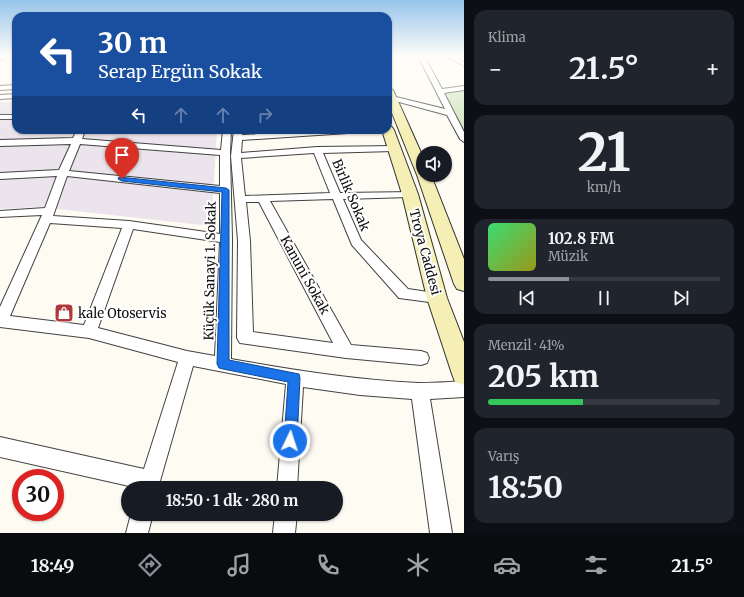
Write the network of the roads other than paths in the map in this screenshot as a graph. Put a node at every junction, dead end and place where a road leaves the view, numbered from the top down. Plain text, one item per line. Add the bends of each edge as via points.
1 (434, 81) edge
2 (12, 87) edge
3 (0, 88) edge
4 (464, 89) edge
5 (439, 90) junction
6 (0, 96) edge
7 (12, 96) edge
8 (392, 100) edge
9 (392, 100) edge
10 (392, 102) edge
11 (424, 108) junction
12 (449, 113) junction
13 (0, 117) edge
14 (12, 117) edge
15 (228, 134) edge
16 (238, 134) edge
17 (389, 134) edge
18 (79, 135) edge
19 (464, 139) edge
20 (0, 143) edge
21 (393, 148) junction
22 (317, 150) junction
23 (230, 155) junction
24 (416, 158) edge
25 (63, 172) junction
26 (0, 176) edge
27 (426, 182) edge
28 (226, 190) junction
29 (410, 194) junction
30 (336, 197) junction
31 (241, 199) junction
32 (263, 199) junction
33 (0, 214) edge
34 (47, 215) junction
35 (129, 225) junction
36 (226, 239) junction
37 (464, 284) edge
38 (437, 298) junction
39 (0, 321) edge
40 (89, 332) junction
41 (346, 351) junction
42 (187, 358) junction
43 (421, 358) dead end
44 (223, 364) junction
45 (464, 374) edge
46 (295, 378) junction
47 (464, 389) edge
48 (420, 391) junction
49 (2, 451) edge
50 (136, 481) edge
51 (150, 481) edge
52 (288, 481) edge
53 (140, 521) edge
54 (285, 521) edge
55 (137, 533) edge
56 (284, 533) edge
57 (441, 533) edge

1 - 5 street
2 - 3 street
4 - 5 street
5 - 12 street
6 - 7 street
8 - 11 street
9 - 11 street
10 - 24 main road, Troya Caddesi
11 - 12 street
12 - 19 street
13 - 14 street
15 - 23 street, Küçük Sanayi 1. Sokak
16 - 23 street
17 - 21 main road, Troya Caddesi
18 - 20 street
18 - 23 street
18 - 25 street
21 - 22 street
21 - 29 main road, Troya Caddesi
22 - 23 street
22 - 30 street, Birlik Sokak
23 - 28 street, Küçük Sanayi 1. Sokak
23 - 31 street
25 - 26 street
25 - 28 street
25 - 34 street
27 - 37 main road, Troya Caddesi
28 - 36 street, Küçük Sanayi 1. Sokak
29 - 30 street
29 - 38 main road, Troya Caddesi
30 - 32 street
30 - 38 street, Birlik Sokak via 356,242 404,294
31 - 32 street
31 - 41 street via 245,338
32 - 41 street, Kanuni Sokak
33 - 34 street
34 - 35 street
34 - 39 street
35 - 36 street
35 - 40 street
36 - 44 street, Küçük Sanayi 1. Sokak
38 - 45 main road, Troya Caddesi
39 - 40 street
40 - 42 street
41 - 43 street
42 - 44 street
42 - 51 street
44 - 46 street
46 - 48 street via 360,387
46 - 52 street
47 - 48 street
48 - 57 street
49 - 50 street
53 - 55 street
54 - 56 street

